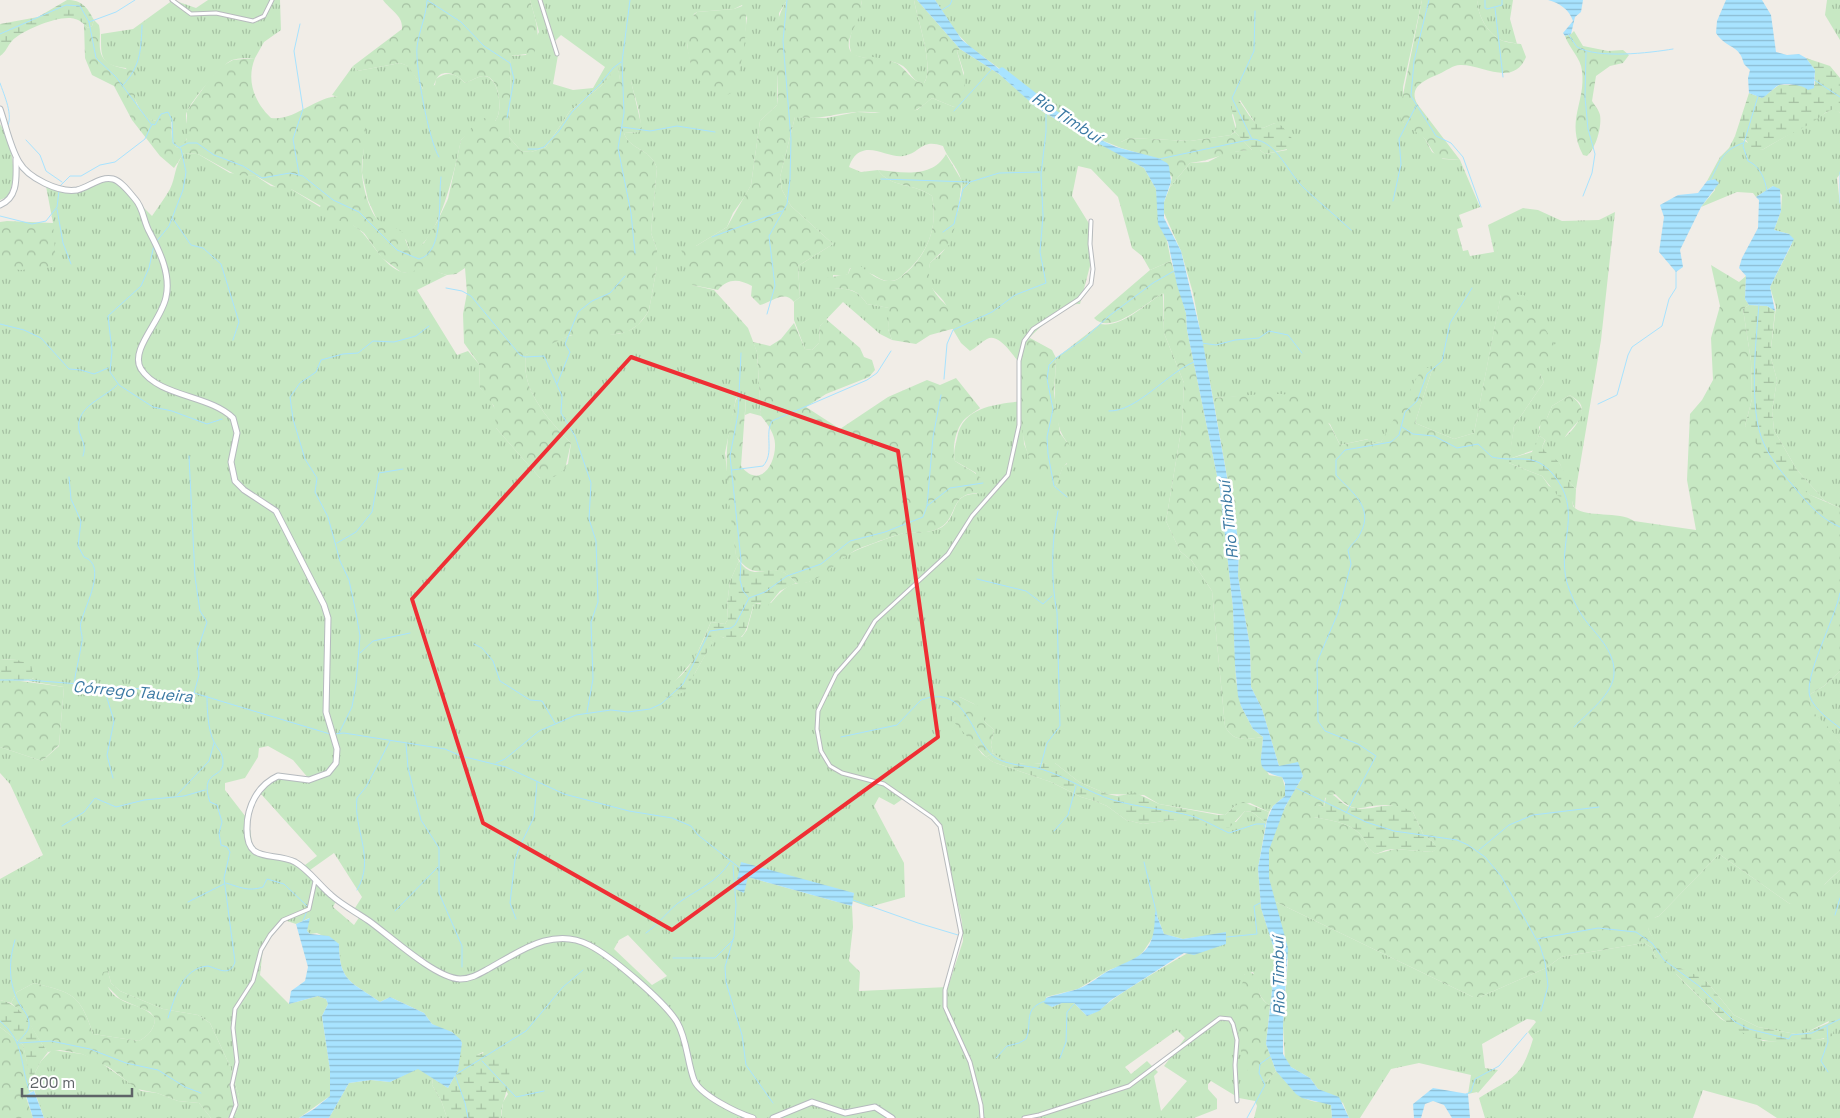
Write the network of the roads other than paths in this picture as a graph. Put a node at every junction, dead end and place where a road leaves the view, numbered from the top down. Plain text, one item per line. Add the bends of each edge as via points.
1 (172, 0) edge
2 (272, 0) edge
3 (540, 0) edge
4 (557, 54) dead end
5 (0, 109) edge
6 (16, 156) junction
7 (0, 204) edge
8 (1091, 221) dead end
9 (315, 880) junction
10 (1237, 1101) dead end
11 (231, 1118) edge
12 (753, 1118) edge
13 (773, 1118) edge
14 (892, 1118) edge
15 (982, 1118) edge
16 (1024, 1118) edge

1 - 2 street via 191,14 216,13 253,21 264,16
3 - 4 street
5 - 6 street
6 - 7 street via 14,190 10,198
6 - 9 street via 23,167 56,190 77,190 101,179 112,178 141,206 149,233 160,249 167,290 155,324 139,349 138,363 157,384 210,404 233,418 237,433 231,462 235,481 276,511 324,606 328,632 326,712 337,749 336,763 328,772 309,780 285,776 273,779 252,801 247,821 249,844 257,854 294,862
8 - 15 street via 1091,284 1079,299 1033,329 1024,341 1019,361 1019,425 1008,476 972,516 948,554 875,621 859,648 836,674 818,711 821,751 830,766 842,773 884,784 927,813 940,826 961,933 945,990 945,1007 970,1062
9 - 11 street via 309,909 283,920 270,934 261,950 253,980 235,1009 233,1028 237,1062 232,1086 236,1105
9 - 12 street via 332,897 416,957 456,979 473,977 546,939 573,940 594,947 646,988 673,1016 697,1086 709,1096
10 - 16 street via 1236,1033 1230,1019 1220,1018 1129,1086
13 - 14 street via 812,1102 845,1113 874,1107

